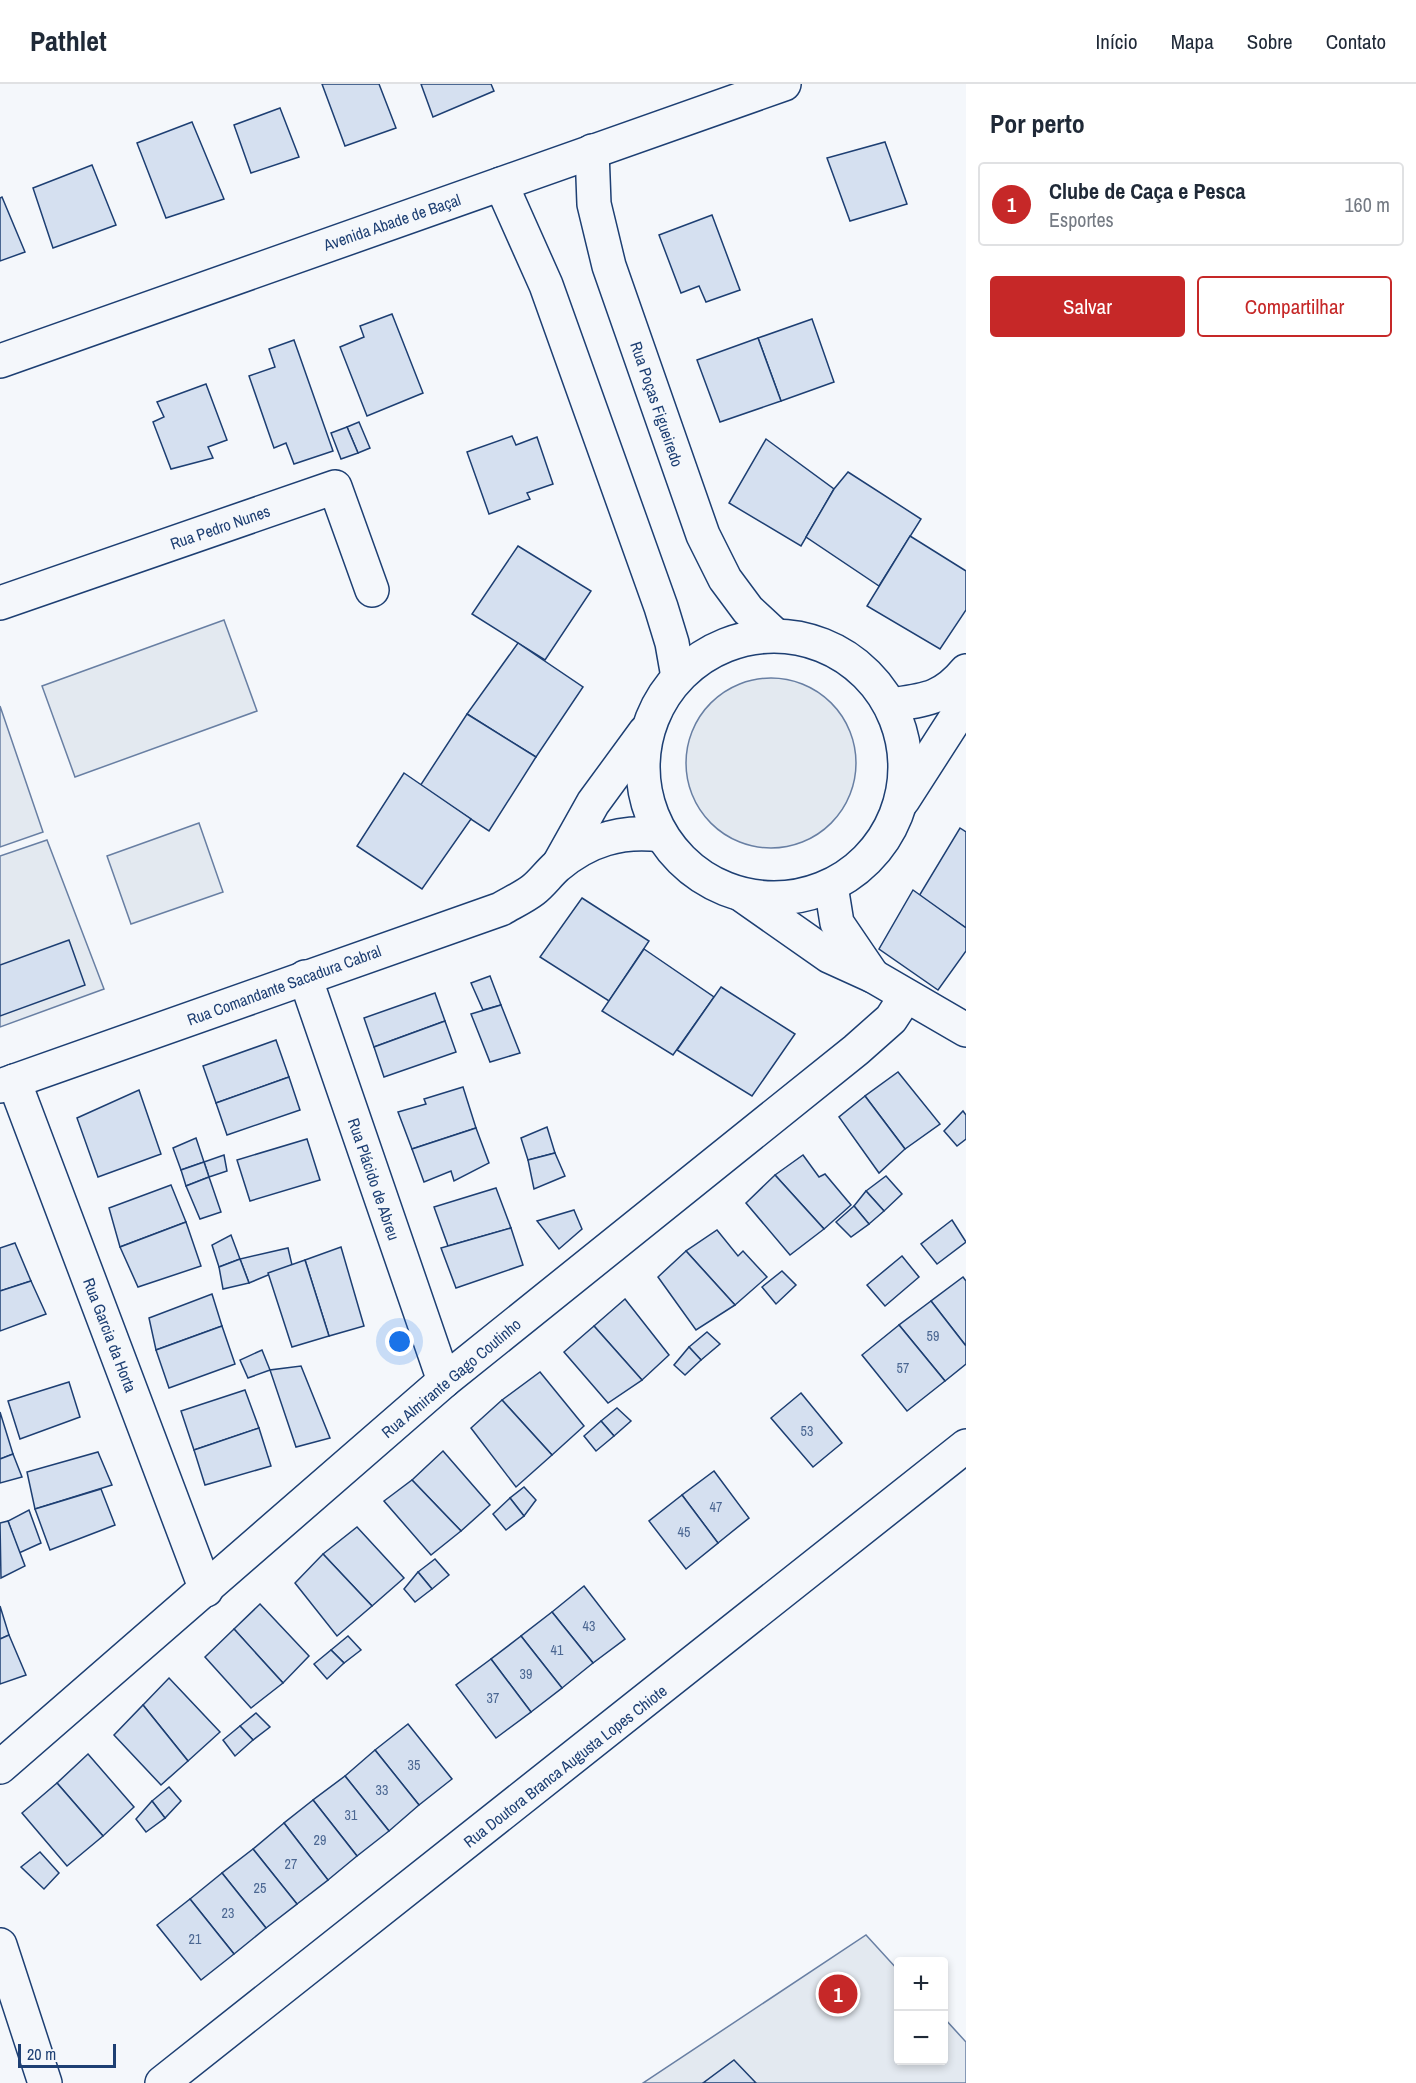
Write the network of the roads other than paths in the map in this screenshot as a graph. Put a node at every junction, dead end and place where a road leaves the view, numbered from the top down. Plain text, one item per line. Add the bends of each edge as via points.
1 (784, 84) edge
2 (592, 151) junction
3 (501, 184) junction
4 (0, 361) edge
5 (372, 590) dead end
6 (0, 603) edge
7 (776, 635) junction
8 (966, 671) edge
9 (678, 677) junction
10 (966, 702) edge
11 (891, 705) junction
12 (649, 726) junction
13 (901, 804) junction
14 (661, 835) junction
15 (558, 866) junction
16 (831, 886) junction
17 (742, 894) junction
18 (873, 976) junction
19 (305, 977) junction
20 (906, 996) junction
21 (966, 1030) edge
22 (7, 1083) edge
23 (444, 1382) junction
24 (966, 1446) edge
25 (206, 1590) junction
26 (0, 1767) edge
27 (0, 1945) edge
28 (45, 2083) edge
29 (162, 2083) edge

1 - 2 street, Avenida Abade de Baçal
2 - 3 street, Avenida Abade de Baçal
2 - 7 street, Rua Poças Figueiredo via 594,204 609,266 703,535 725,579 748,610
3 - 4 street, Avenida Abade de Baçal
3 - 9 street via 546,285 661,607
5 - 6 street, Rua Pedro Nunes via 336,487
7 - 9 street via 739,640 706,655
7 - 11 street via 811,640 843,654 870,677
8 - 11 street via 953,687 931,699
9 - 12 street
10 - 13 street
11 - 13 street via 903,737 906,771
12 - 14 street via 642,763 646,800
12 - 15 street, Rua Comandante Sacadura Cabral via 593,803
13 - 16 street via 886,838 862,865
14 - 15 street, Rua Comandante Sacadura Cabral via 614,834 588,845
14 - 17 street via 682,862 710,882
15 - 19 street, Rua Comandante Sacadura Cabral via 533,890 501,909
16 - 17 street via 803,896 772,899
16 - 18 street via 837,923
17 - 18 street via 829,956
18 - 20 street
19 - 22 street, Rua Comandante Sacadura Cabral
19 - 23 street, Rua Plácido de Abreu
20 - 21 street
20 - 23 street, Rua Almirante Gago Coutinho via 891,1019 856,1050
22 - 25 street, Rua Garcia da Horta
23 - 25 street, Rua Almirante Gago Coutinho
24 - 29 street, Rua Doutora Branca Augusta Lopes Chiote
25 - 26 street, Rua Almirante Gago Coutinho
27 - 28 street

